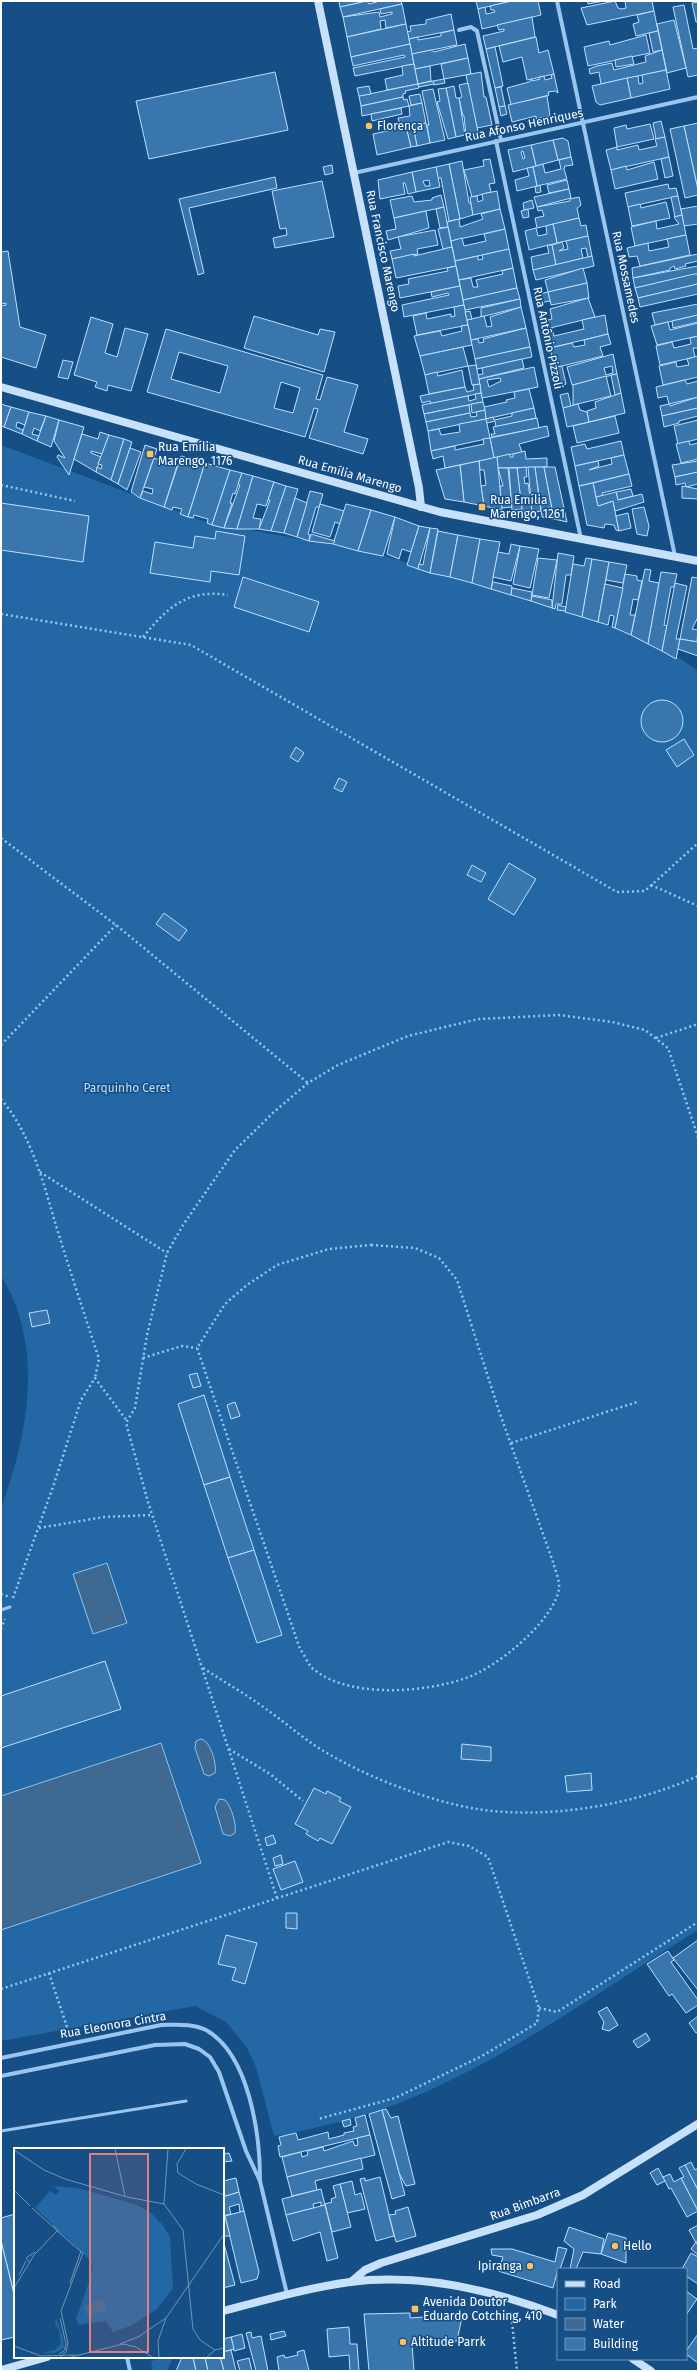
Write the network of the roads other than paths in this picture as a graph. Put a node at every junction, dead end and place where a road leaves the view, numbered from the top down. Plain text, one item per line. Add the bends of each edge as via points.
1 (318, 1) edge
2 (556, 1) edge
3 (458, 30) dead end
4 (698, 97) edge
5 (582, 122) junction
6 (501, 140) junction
7 (496, 141) junction
8 (354, 172) junction
9 (1, 387) edge
10 (421, 507) junction
11 (581, 539) junction
12 (675, 557) junction
13 (698, 561) edge
14 (10, 1607) road end
15 (1, 1610) edge
16 (1, 2058) edge
17 (1, 2076) edge
18 (186, 2101) dead end
19 (698, 2124) edge
20 (1, 2130) edge
21 (260, 2181) junction
22 (351, 2282) junction
23 (287, 2294) junction
24 (224, 2311) edge
25 (557, 2315) edge
26 (43, 2358) edge
27 (127, 2358) edge
28 (634, 2360) edge
29 (1, 2370) edge
30 (130, 2371) edge
31 (651, 2371) edge

1 - 8 main road, Rua Francisco Marengo
2 - 5 street, Rua Mossamedes
3 - 6 street via 471,28 477,31
4 - 5 street, Rua Afonso Henriques
5 - 6 street, Rua Afonso Henriques
5 - 12 street, Rua Mossamedes
6 - 7 street, Rua Afonso Henriques
7 - 8 street, Rua Afonso Henriques
7 - 11 street, Rua Antônio Pizzoli
8 - 10 main road, Rua Francisco Marengo
9 - 10 main road, Rua Emília Marengo
10 - 11 main road, Rua Emília Marengo
11 - 12 main road, Rua Emília Marengo
12 - 13 main road, Rua Emília Marengo
14 - 15 lane
16 - 21 street, Rua Eleonora Cintra via 161,2025 183,2024 204,2029 221,2040 232,2056 246,2086 260,2148
17 - 21 street, Rua Eleonora Cintra via 155,2045 179,2043 199,2049 210,2058 219,2072 246,2150
18 - 20 lane
19 - 22 main road, Rua Bimbarra via 583,2195 537,2215 382,2263 365,2270
21 - 23 street, Rua Eleonora Cintra
22 - 23 main road
22 - 25 main road via 396,2280 445,2284 491,2292
23 - 24 main road
26 - 29 main road
27 - 30 street
28 - 31 main road

